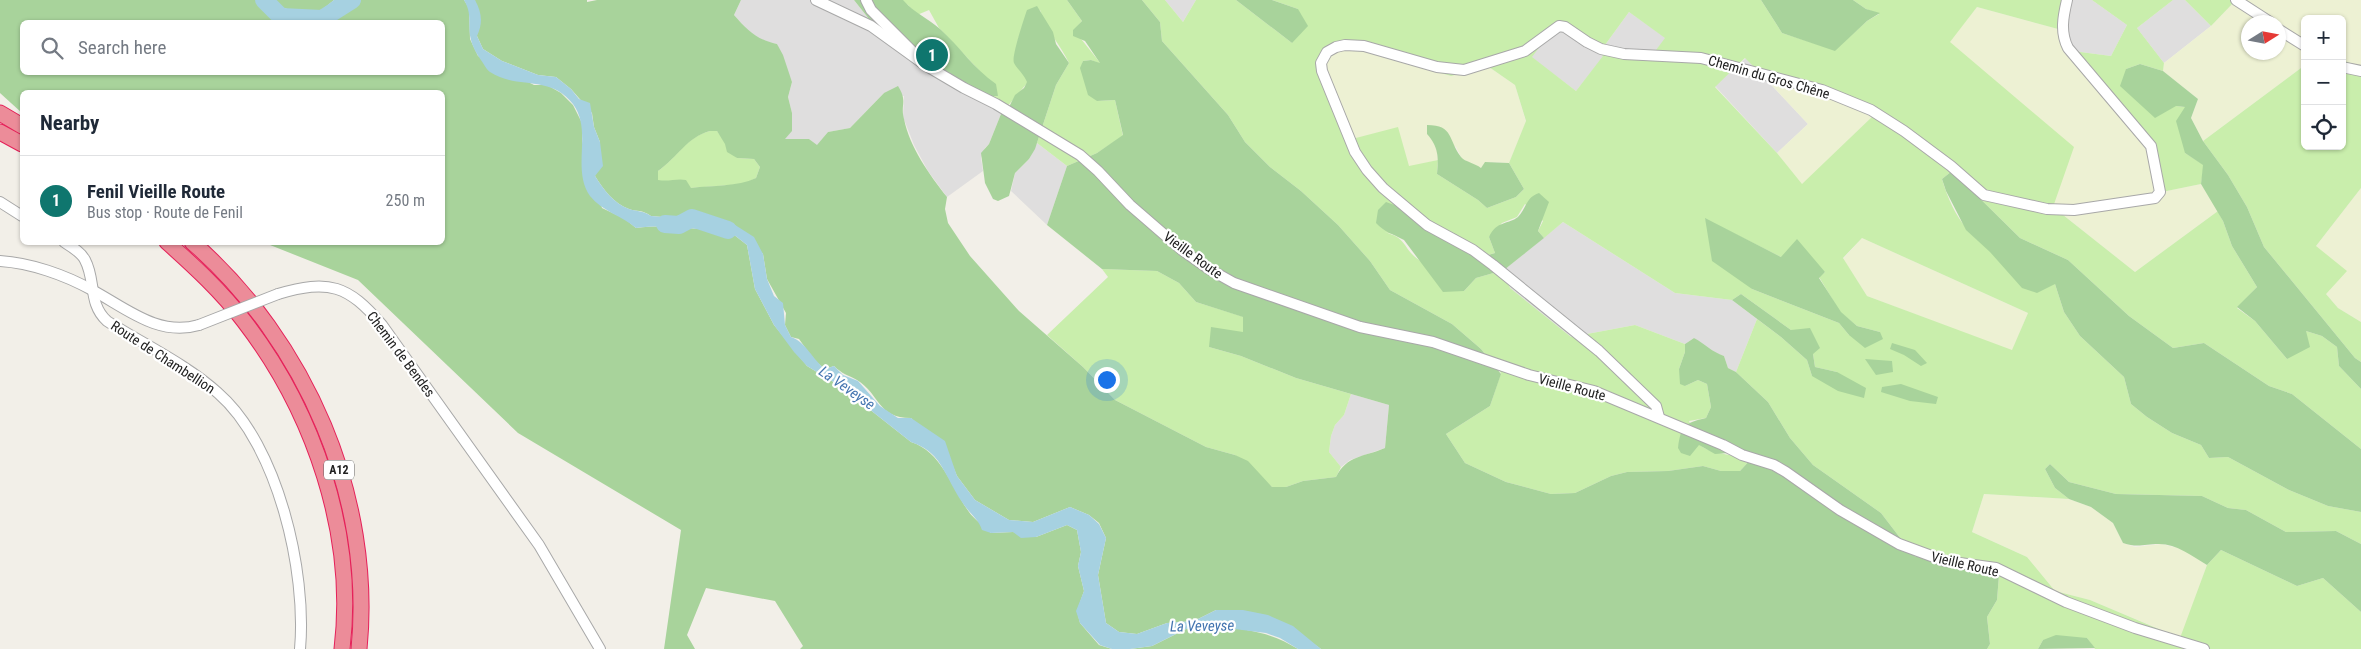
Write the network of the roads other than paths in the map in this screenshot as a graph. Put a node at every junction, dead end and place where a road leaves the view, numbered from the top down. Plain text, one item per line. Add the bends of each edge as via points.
1 (816, 0) edge
2 (866, 0) edge
3 (2067, 0) edge
4 (2236, 0) edge
5 (2259, 15) edge
6 (2286, 34) edge
7 (2301, 43) edge
8 (925, 64) junction
9 (2346, 68) edge
10 (2361, 71) edge
11 (0, 113) edge
12 (20, 125) edge
13 (0, 132) edge
14 (20, 143) edge
15 (0, 202) edge
16 (20, 215) edge
17 (68, 245) edge
18 (170, 245) edge
19 (195, 245) edge
20 (0, 261) edge
21 (91, 290) junction
22 (1659, 418) junction
23 (300, 649) edge
24 (342, 649) edge
25 (359, 649) edge
26 (600, 649) edge
27 (2204, 649) edge

1 - 8 street via 871,26
2 - 8 street via 871,10
3 - 22 street, Chemin du Gros Chêne via 2063,38 2151,146 2160,192 2155,198 2074,210 2047,210 1984,195 1904,131 1871,110 1822,90 1701,58 1624,54 1601,49 1566,27 1559,26 1525,51 1464,70 1437,67 1355,45 1336,46 1327,52 1321,64 1325,82 1355,152 1378,183 1427,225 1493,265 1599,351 1656,406
4 - 5 street
6 - 7 street
8 - 22 street, Vieille Route via 1080,155 1182,250 1234,283 1360,327 1433,342 1529,374 1594,391
9 - 10 street
11 - 12 highway
13 - 14 highway
15 - 16 street
17 - 21 street, Route de Chambellion via 85,259
18 - 24 highway, A12 via 244,320 276,366 310,436 327,484 338,535 344,587
19 - 25 highway, A12 via 233,282 276,337 303,382 325,430 342,480 354,532 360,586
20 - 21 street, Chemin de Bendes via 32,266
21 - 23 street, Route de Chambellion via 100,315 209,385 232,406 252,436 276,490 292,538 300,593
21 - 26 street, Chemin de Bendes, bridge via 155,325 171,329 198,325 300,288 319,286 341,290 364,304 539,545
22 - 27 street, Vieille Route via 1742,455 1774,465 1840,510 1899,544 1945,561 1996,568 2074,605

